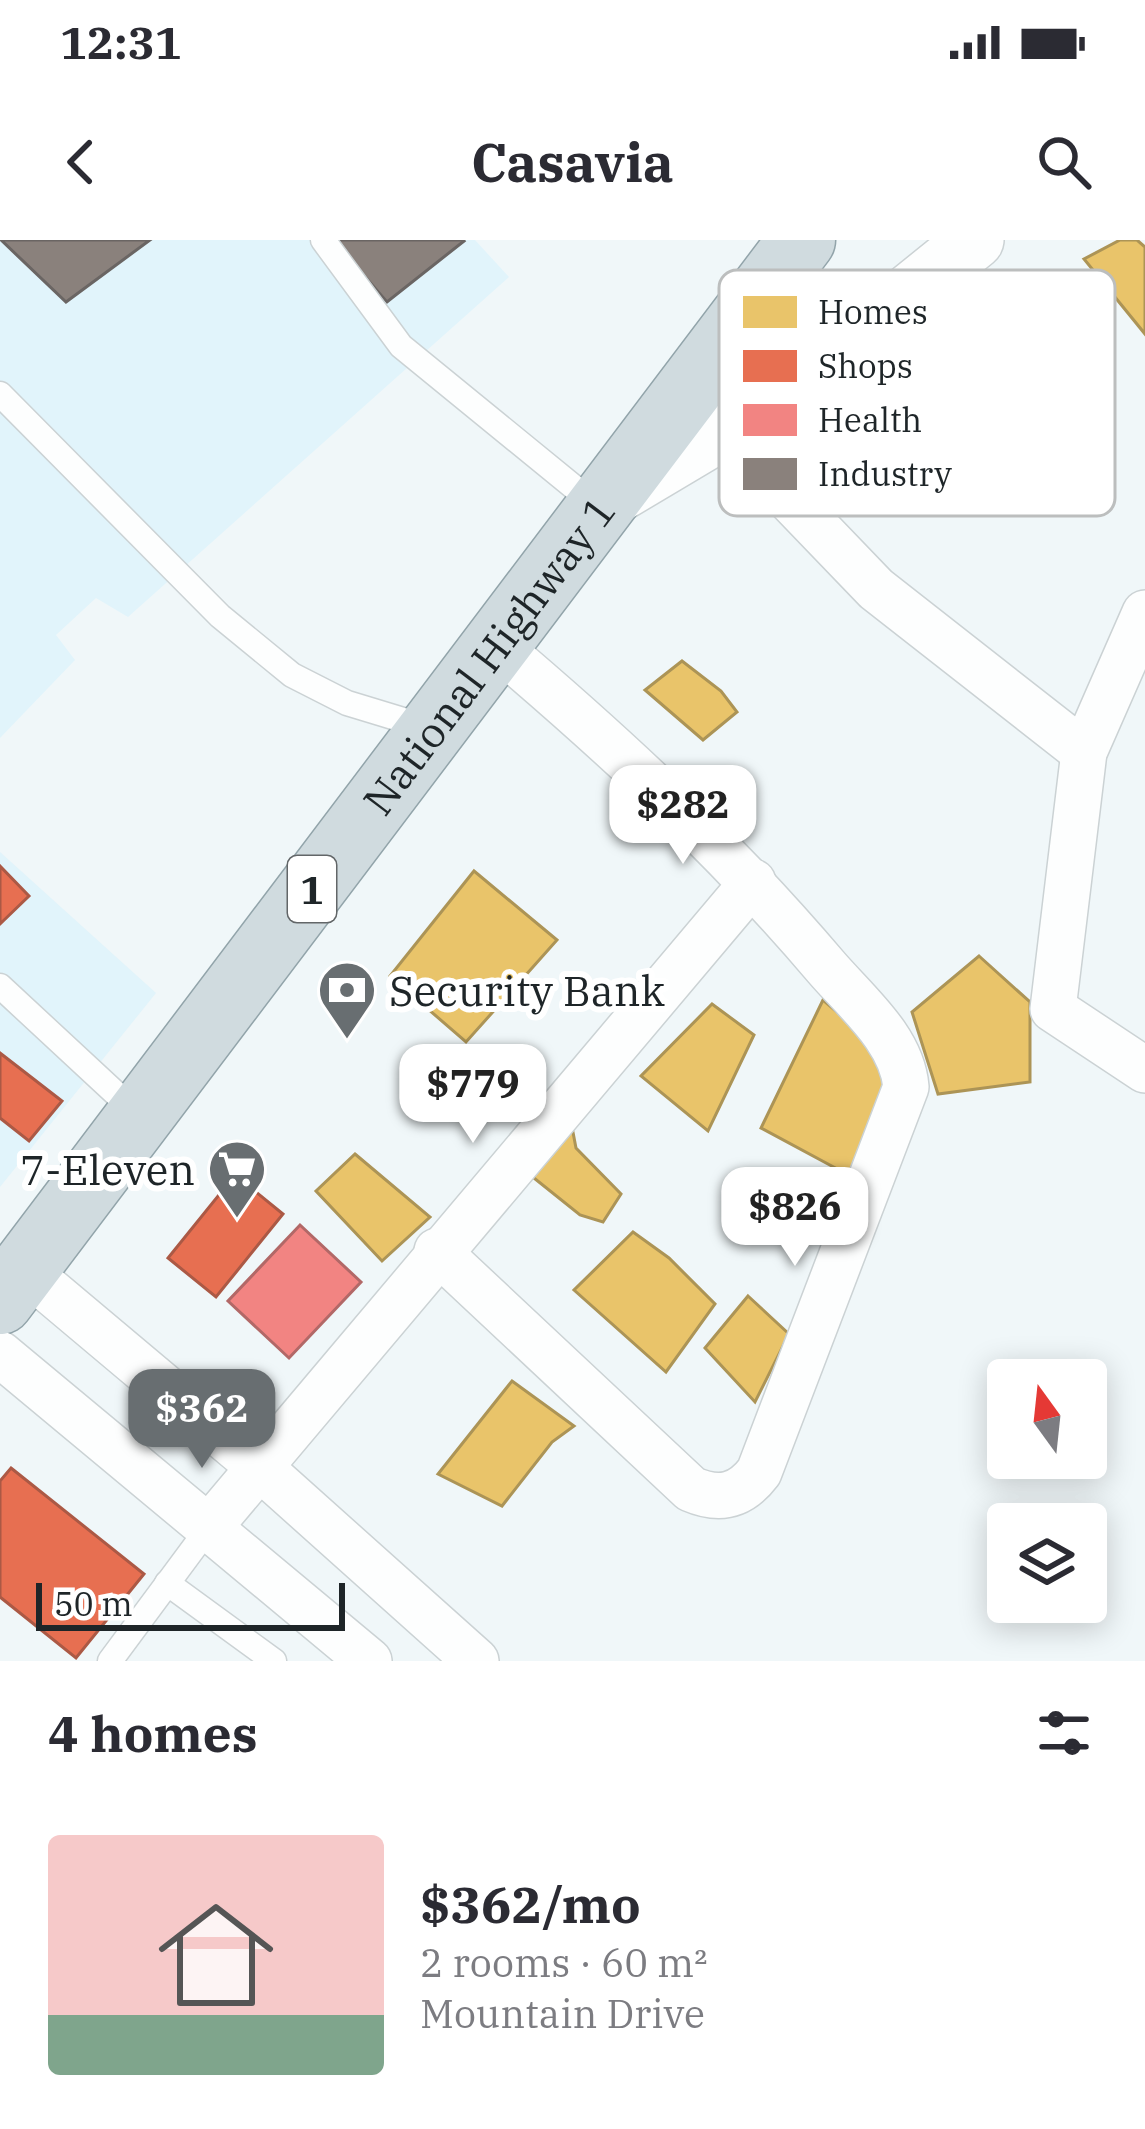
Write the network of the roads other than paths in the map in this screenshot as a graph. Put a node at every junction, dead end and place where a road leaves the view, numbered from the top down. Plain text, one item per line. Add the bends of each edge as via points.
1 (322, 240) edge
2 (802, 240) edge
3 (975, 240) edge
4 (779, 270) edge
5 (938, 270) edge
6 (719, 347) edge
7 (0, 394) edge
8 (719, 434) edge
9 (596, 506) junction
10 (805, 516) edge
11 (1145, 613) edge
12 (496, 646) junction
13 (434, 729) junction
14 (1084, 752) junction
15 (753, 882) junction
16 (3, 996) edge
17 (1145, 1070) edge
18 (140, 1116) junction
19 (437, 1251) junction
20 (13, 1286) edge
21 (0, 1354) edge
22 (257, 1466) junction
23 (209, 1526) junction
24 (167, 1583) junction
25 (110, 1661) edge
26 (274, 1661) edge
27 (369, 1661) edge
28 (476, 1661) edge

1 - 9 lane via 401,346
2 - 4 highway, National Highway 1 / 1
3 - 5 street
6 - 9 highway, National Highway 1 / 1
7 - 13 lane via 220,616 292,675 347,703
8 - 9 street
9 - 12 highway, National Highway 1 / 1
10 - 14 street via 876,590
11 - 14 street
12 - 13 highway, National Highway 1 / 1
12 - 15 street via 617,748
13 - 18 highway, National Highway 1 / 1
14 - 17 street via 1053,1009
15 - 19 street
15 - 19 street via 887,1037 904,1069 902,1105 759,1472 732,1495 711,1498 691,1489
16 - 18 lane
18 - 20 highway, National Highway 1 / 1
19 - 22 street
20 - 22 street
21 - 23 street
22 - 23 street
22 - 28 street
23 - 24 lane
23 - 27 street
24 - 25 lane
24 - 26 lane

